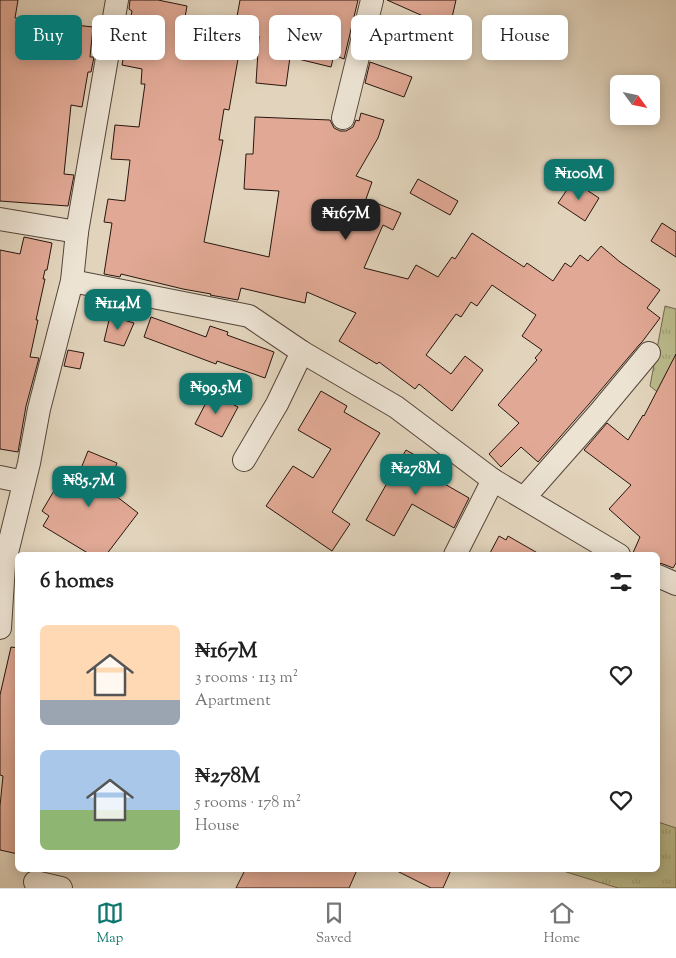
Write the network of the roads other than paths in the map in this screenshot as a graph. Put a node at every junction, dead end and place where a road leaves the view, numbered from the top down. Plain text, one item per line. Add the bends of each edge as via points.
1 (117, 0) edge
2 (372, 0) edge
3 (343, 118) dead end
4 (0, 219) edge
5 (77, 232) junction
6 (72, 282) junction
7 (302, 352) junction
8 (649, 353) dead end
9 (244, 460) dead end
10 (0, 477) edge
11 (493, 480) junction
12 (24, 482) junction
13 (524, 498) junction
14 (457, 552) edge
15 (613, 552) edge
16 (660, 577) edge
17 (676, 584) edge
18 (0, 628) edge
19 (35, 882) dead end
20 (61, 888) edge

1 - 5 street
2 - 3 street
4 - 5 street
5 - 6 street
6 - 7 street via 249,316
6 - 12 street
7 - 9 street via 277,404
7 - 11 street via 396,407
8 - 13 street
10 - 12 street
11 - 13 street
11 - 14 street
12 - 18 street via 4,565
13 - 15 street
16 - 17 street
19 - 20 street

